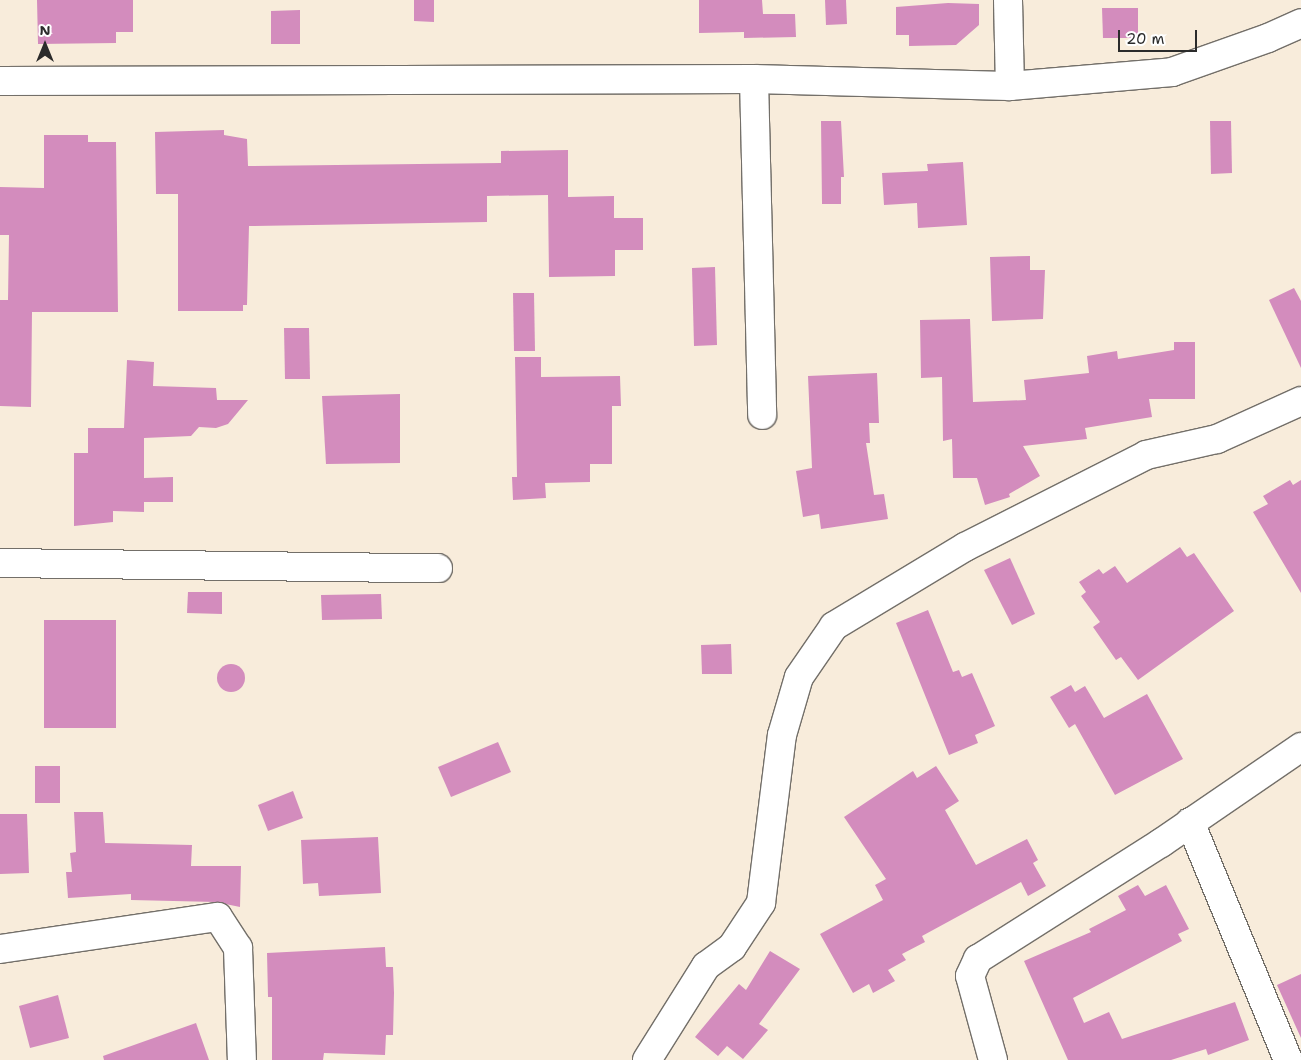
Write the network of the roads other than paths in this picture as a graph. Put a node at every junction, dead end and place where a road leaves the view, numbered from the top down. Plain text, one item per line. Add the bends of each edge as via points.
1 (1008, 0) edge
2 (1301, 23) edge
3 (754, 79) junction
4 (0, 81) edge
5 (1010, 86) junction
6 (1301, 401) edge
7 (762, 415) dead end
8 (0, 563) edge
9 (438, 568) dead end
10 (1301, 747) edge
11 (1190, 822) junction
12 (0, 949) edge
13 (242, 1060) edge
14 (647, 1060) edge
15 (993, 1060) edge
16 (1288, 1060) edge

1 - 5 street
2 - 5 street via 1172,72
3 - 4 street
3 - 5 street
3 - 7 street
6 - 14 street via 1217,439 1146,455 965,547 834,626 799,677 782,735 761,902 732,947 706,966
8 - 9 street
10 - 11 street
11 - 15 street via 978,959 970,976
11 - 16 street
12 - 13 street via 218,917 238,948

